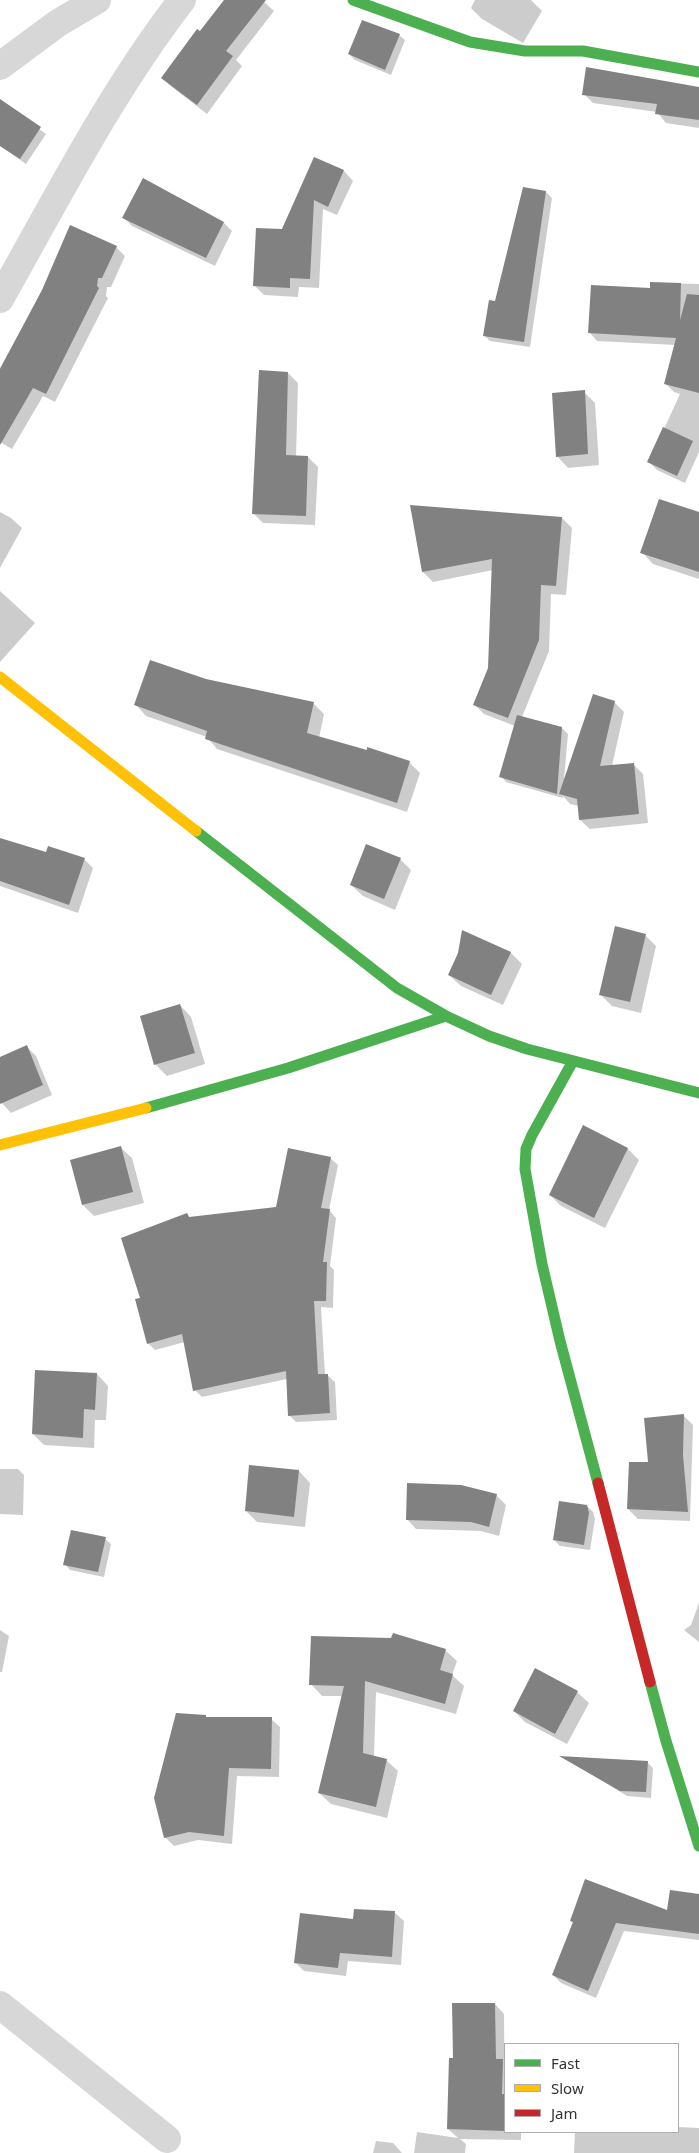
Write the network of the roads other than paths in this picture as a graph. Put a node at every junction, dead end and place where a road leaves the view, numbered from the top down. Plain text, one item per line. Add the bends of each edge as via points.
1 (97, 0) edge
2 (182, 0) edge
3 (353, 0) edge
4 (0, 66) edge
5 (699, 72) edge
6 (0, 299) edge
7 (0, 678) edge
8 (446, 1016) junction
9 (573, 1061) junction
10 (699, 1093) edge
11 (0, 1145) edge
12 (699, 1846) edge
13 (0, 2005) edge
14 (167, 2139) dead end

1 - 4 street via 58,23
2 - 6 street via 157,32 93,135
3 - 5 street via 470,42 525,51 582,52
7 - 8 street via 397,988
8 - 9 street via 502,1041
8 - 11 street via 288,1068 97,1122
9 - 10 street
9 - 12 street via 532,1135 526,1149 525,1169 560,1340 666,1741
13 - 14 street

